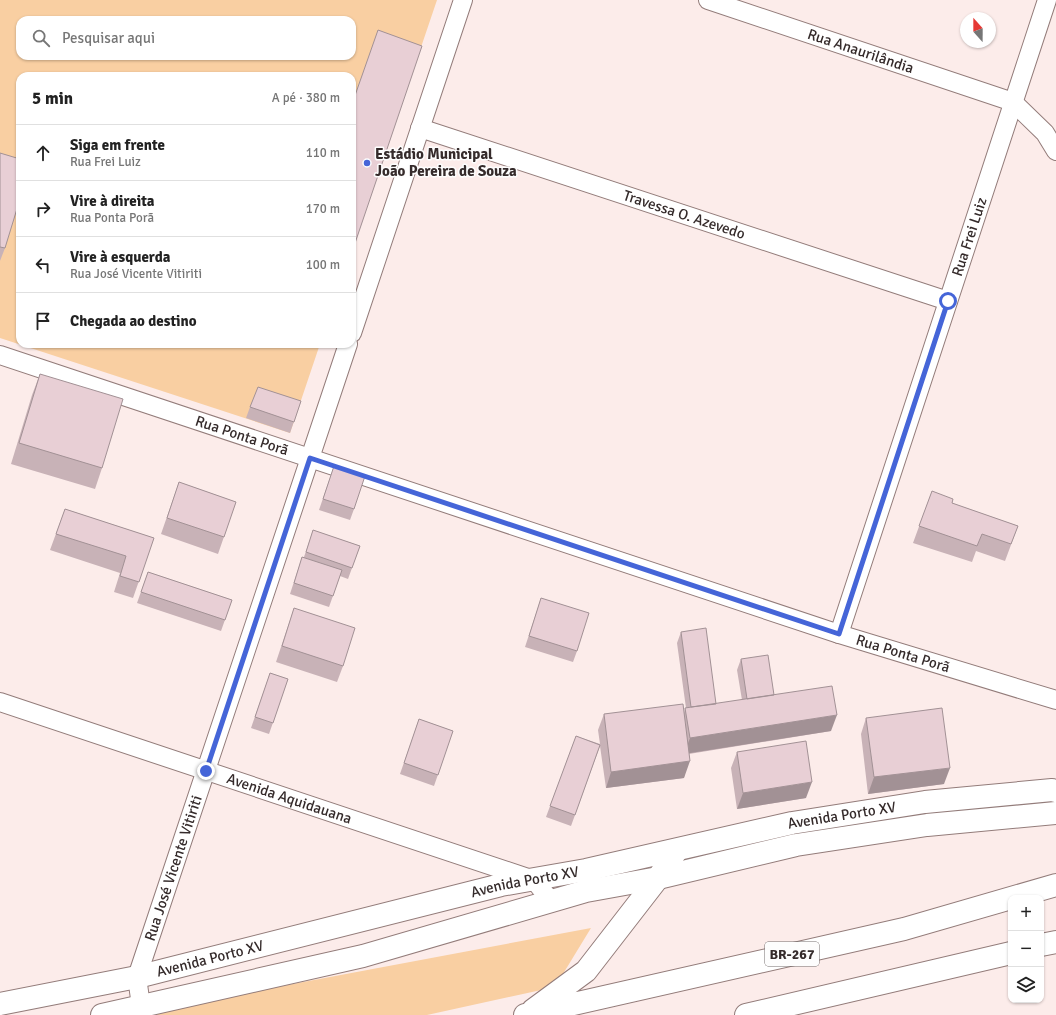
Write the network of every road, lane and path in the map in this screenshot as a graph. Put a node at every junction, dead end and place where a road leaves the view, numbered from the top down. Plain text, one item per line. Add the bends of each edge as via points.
1 (464, 0) edge
2 (708, 0) edge
3 (1047, 0) edge
4 (1013, 102) junction
5 (420, 128) junction
6 (1056, 151) edge
7 (948, 301) junction
8 (356, 321) edge
9 (347, 348) edge
10 (0, 355) edge
11 (310, 458) junction
12 (839, 634) junction
13 (1056, 700) edge
14 (0, 702) edge
15 (206, 771) junction
16 (1056, 791) edge
17 (1056, 812) edge
18 (677, 850) junction
19 (658, 878) junction
20 (534, 880) junction
21 (1056, 885) edge
22 (551, 901) junction
23 (322, 930) junction
24 (1056, 942) edge
25 (1044, 944) edge
26 (1008, 953) edge
27 (332, 963) junction
28 (137, 977) junction
29 (0, 1004) edge
30 (141, 1006) junction
31 (102, 1015) edge
32 (526, 1015) edge
33 (746, 1015) edge

1 - 5 street
2 - 4 street, Rua Anaurilândia
3 - 4 street, Rua Frei Luiz
4 - 6 street via 1045,133
4 - 7 street, Rua Frei Luiz
5 - 7 street, Travessa O. Azevedo
5 - 8 street
7 - 12 street, Rua Frei Luiz
9 - 11 street, Rua José Vicente Vitiriti
10 - 11 street, Rua Ponta Porã
11 - 12 street, Rua Ponta Porã
11 - 15 street, Rua José Vicente Vitiriti
12 - 13 street, Rua Ponta Porã
14 - 15 street, Avenida Aquidauana
15 - 20 street, Avenida Aquidauana
15 - 28 street, Rua José Vicente Vitiriti
16 - 18 main road, Avenida Porto XV via 924,802 792,823
17 - 19 main road, Avenida Porto XV via 927,824 796,845
18 - 19 main road
18 - 20 main road, Avenida Porto XV
19 - 22 main road, Avenida Porto XV via 586,891
19 - 32 main road via 586,971
20 - 22 street
20 - 23 main road, Avenida Porto XV via 501,885
21 - 32 main road, BR-267 via 904,928
22 - 27 main road, Avenida Porto XV
23 - 27 main road
23 - 28 main road, Avenida Porto XV
24 - 25 main road
26 - 33 main road
27 - 30 main road, Avenida Porto XV
28 - 29 main road, Avenida Porto XV
28 - 30 street, Rua José Vicente Vitiriti
30 - 31 main road, Avenida Porto XV

